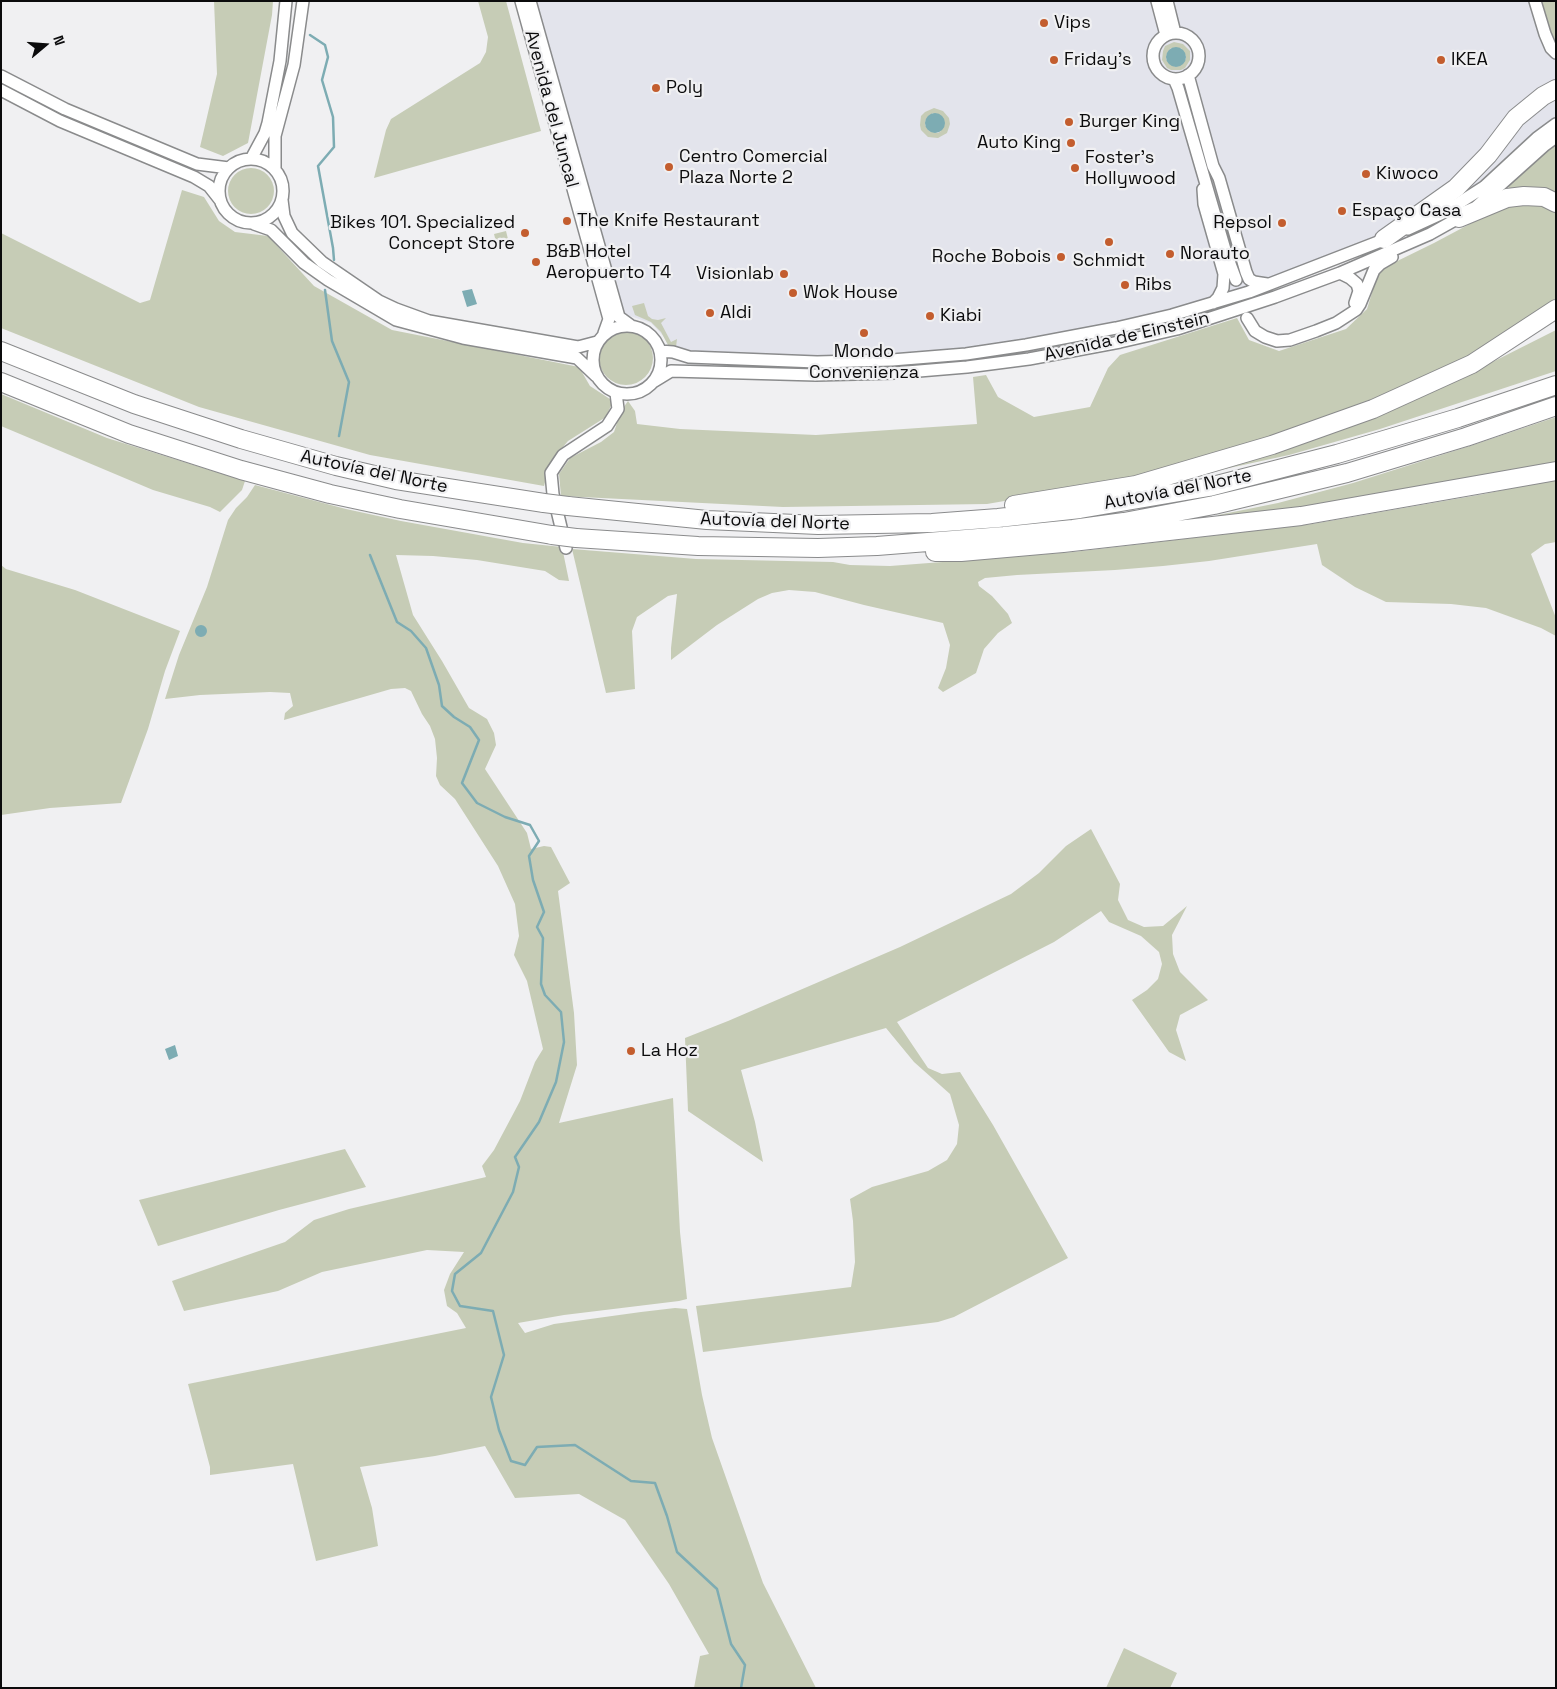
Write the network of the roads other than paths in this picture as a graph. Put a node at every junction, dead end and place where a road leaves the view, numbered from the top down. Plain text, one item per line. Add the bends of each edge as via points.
1 (286, 1) edge
2 (303, 1) edge
3 (521, 1) edge
4 (530, 1) edge
5 (1157, 1) edge
6 (1167, 1) edge
7 (1535, 1) edge
8 (1171, 34) junction
9 (1556, 52) edge
10 (1, 76) edge
11 (1188, 76) junction
12 (1174, 79) junction
13 (1556, 89) edge
14 (1, 90) edge
15 (1556, 124) edge
16 (1556, 137) edge
17 (252, 159) junction
18 (1213, 166) junction
19 (229, 168) junction
20 (275, 170) junction
21 (1204, 177) junction
22 (220, 200) junction
23 (282, 200) junction
24 (1556, 203) edge
25 (1459, 218) junction
26 (254, 224) junction
27 (1430, 234) junction
28 (1384, 239) junction
29 (1340, 273) junction
30 (1279, 282) junction
31 (1214, 303) junction
32 (1556, 309) edge
33 (1346, 317) junction
34 (1247, 318) dead end
35 (1556, 323) edge
36 (630, 325) junction
37 (601, 337) junction
38 (1, 351) edge
39 (660, 351) junction
40 (1472, 364) junction
41 (596, 376) junction
42 (1, 382) edge
43 (653, 382) junction
44 (1556, 384) edge
45 (616, 393) junction
46 (1556, 406) edge
47 (1556, 471) edge
48 (872, 524) junction
49 (571, 543) junction
50 (877, 546) junction

1 - 17 street via 280,61 268,123
2 - 20 street via 294,65 275,136
3 - 37 street, Avenida del Juncal via 609,319
4 - 36 street, Avenida del Juncal via 618,317
5 - 8 street
6 - 8 street
7 - 9 street via 1545,34
8 - 11 street via 1189,38 1198,50 1197,64
8 - 12 street via 1155,46 1153,62 1161,74
10 - 19 street via 65,109 197,164
11 - 12 street
11 - 18 street
12 - 21 street
13 - 28 highway via 1542,96 1516,118 1488,155 1456,188
14 - 22 street via 60,121 194,177 209,186
15 - 28 street, Avenida de Einstein via 1464,201
16 - 25 street, Avenida de Einstein
17 - 19 street
17 - 20 street
18 - 21 street via 1237,284
18 - 30 street via 1249,278 1267,284
19 - 22 street via 221,180
20 - 23 street via 281,179
21 - 31 street via 1204,204 1224,281 1221,294
22 - 26 street via 230,215
23 - 26 street via 272,216
23 - 37 street via 284,216 292,233 322,262 379,302 429,321 578,347
24 - 25 highway via 1544,197 1507,198
25 - 27 street, Avenida de Einstein
26 - 41 street via 271,230 304,263 328,280 396,320 462,338 577,358
27 - 29 street, Avenida de Einstein
27 - 33 street via 1380,264 1371,276 1360,304
28 - 30 street, Avenida de Einstein
29 - 33 street via 1357,284 1359,291 1353,309
29 - 43 street, Avenida de Einstein via 1176,329 1029,359 894,373 816,375 672,371
30 - 31 street, Avenida de Einstein
31 - 39 street, Avenida de Einstein via 1070,338 901,359 817,362 689,358
32 - 40 highway
33 - 34 street via 1290,340 1265,337 1255,331
35 - 40 highway
36 - 37 street via 612,328
36 - 39 street via 649,333
37 - 41 street via 593,353 592,365
38 - 48 highway, Autovía del Norte, bridge via 134,404 242,439 396,480 544,503 707,520
39 - 43 street via 659,373
40 - 48 highway via 1374,409 1282,442 1136,484
41 - 45 street
42 - 49 highway, Autovía del Norte, bridge via 129,434 241,470 330,494 552,535
43 - 45 street via 636,393
44 - 48 highway, Autovía del Norte via 1346,452 1210,487 998,518
45 - 49 street via 618,409 607,426 563,455 551,474 553,494
46 - 50 highway, Autovía del Norte via 1347,474 1214,505 1073,529
47 - 50 highway via 1301,516 1152,533 962,552
49 - 50 highway, Autovía del Norte via 818,548

